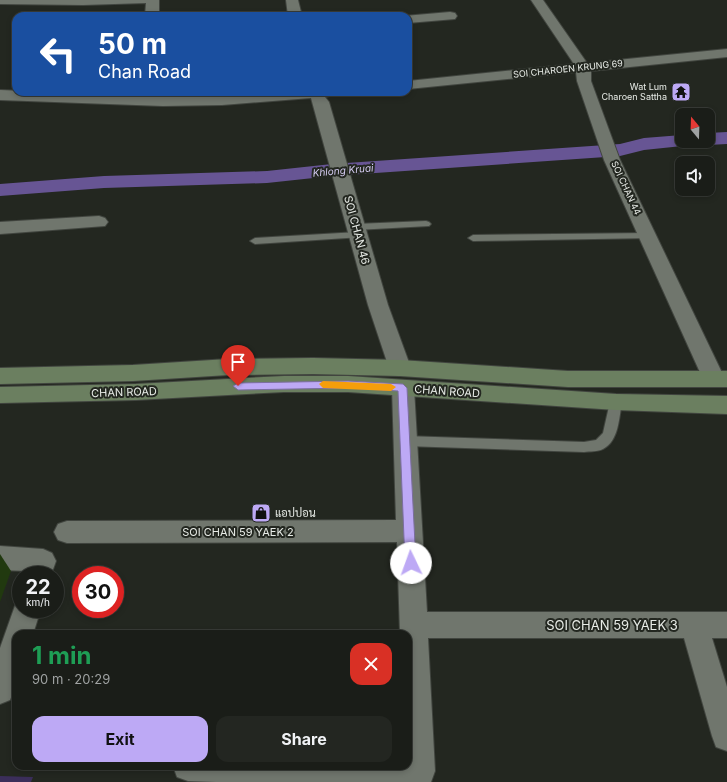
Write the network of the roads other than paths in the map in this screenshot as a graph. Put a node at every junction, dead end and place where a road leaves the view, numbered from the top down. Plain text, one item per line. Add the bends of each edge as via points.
1 (0, 0) edge
2 (143, 0) edge
3 (154, 0) edge
4 (292, 0) edge
5 (537, 0) edge
6 (439, 4) dead end
7 (152, 12) edge
8 (294, 12) edge
9 (412, 19) edge
10 (727, 53) edge
11 (583, 67) junction
12 (412, 85) edge
13 (0, 95) edge
14 (12, 95) edge
15 (101, 96) edge
16 (272, 96) edge
17 (320, 96) edge
18 (143, 97) edge
19 (99, 222) dead end
20 (426, 224) dead end
21 (0, 228) edge
22 (357, 231) junction
23 (648, 236) junction
24 (473, 238) dead end
25 (255, 242) dead end
26 (0, 376) edge
27 (401, 378) junction
28 (721, 379) edge
29 (0, 394) edge
30 (616, 402) junction
31 (727, 405) edge
32 (405, 441) junction
33 (409, 531) junction
34 (67, 532) dead end
35 (0, 558) edge
36 (41, 566) edge
37 (24, 618) edge
38 (414, 625) junction
39 (694, 625) junction
40 (727, 625) edge
41 (20, 630) edge
42 (12, 654) edge
43 (0, 690) edge
44 (727, 736) edge
45 (374, 770) edge

1 - 2 street
3 - 7 street
4 - 8 street
5 - 11 street, SOI CHAN 44
6 - 9 street via 450,16
10 - 11 street, SOI CHAROEN KRUNG 69
11 - 12 street, SOI CHAROEN KRUNG 69
11 - 23 street, SOI CHAN 44 via 584,81 612,160
13 - 14 street
15 - 18 street
16 - 18 street via 224,100
17 - 22 street, SOI CHAN 46
19 - 21 street
20 - 22 lane
22 - 25 lane
22 - 27 street, SOI CHAN 46
23 - 24 lane
23 - 28 street, SOI CHAN 44
26 - 27 main road, CHAN ROAD via 313,366
27 - 28 main road, CHAN ROAD
27 - 29 main road, CHAN ROAD via 348,384
27 - 30 main road, CHAN ROAD
27 - 32 street, SOI CHAN 46
30 - 31 main road, CHAN ROAD
30 - 32 lane via 609,435 600,445 584,447
32 - 33 street, SOI CHAN 46
33 - 34 street, SOI CHAN 59 YAEK 2
33 - 38 street, SOI CHAN 46
35 - 36 street via 43,561
37 - 41 street
38 - 39 street, SOI CHAN 59 YAEK 3
38 - 45 street, SOI CHAN 46 via 420,771
39 - 40 street
39 - 44 street, SOI CHAN 59 YAEK 3
42 - 43 street

